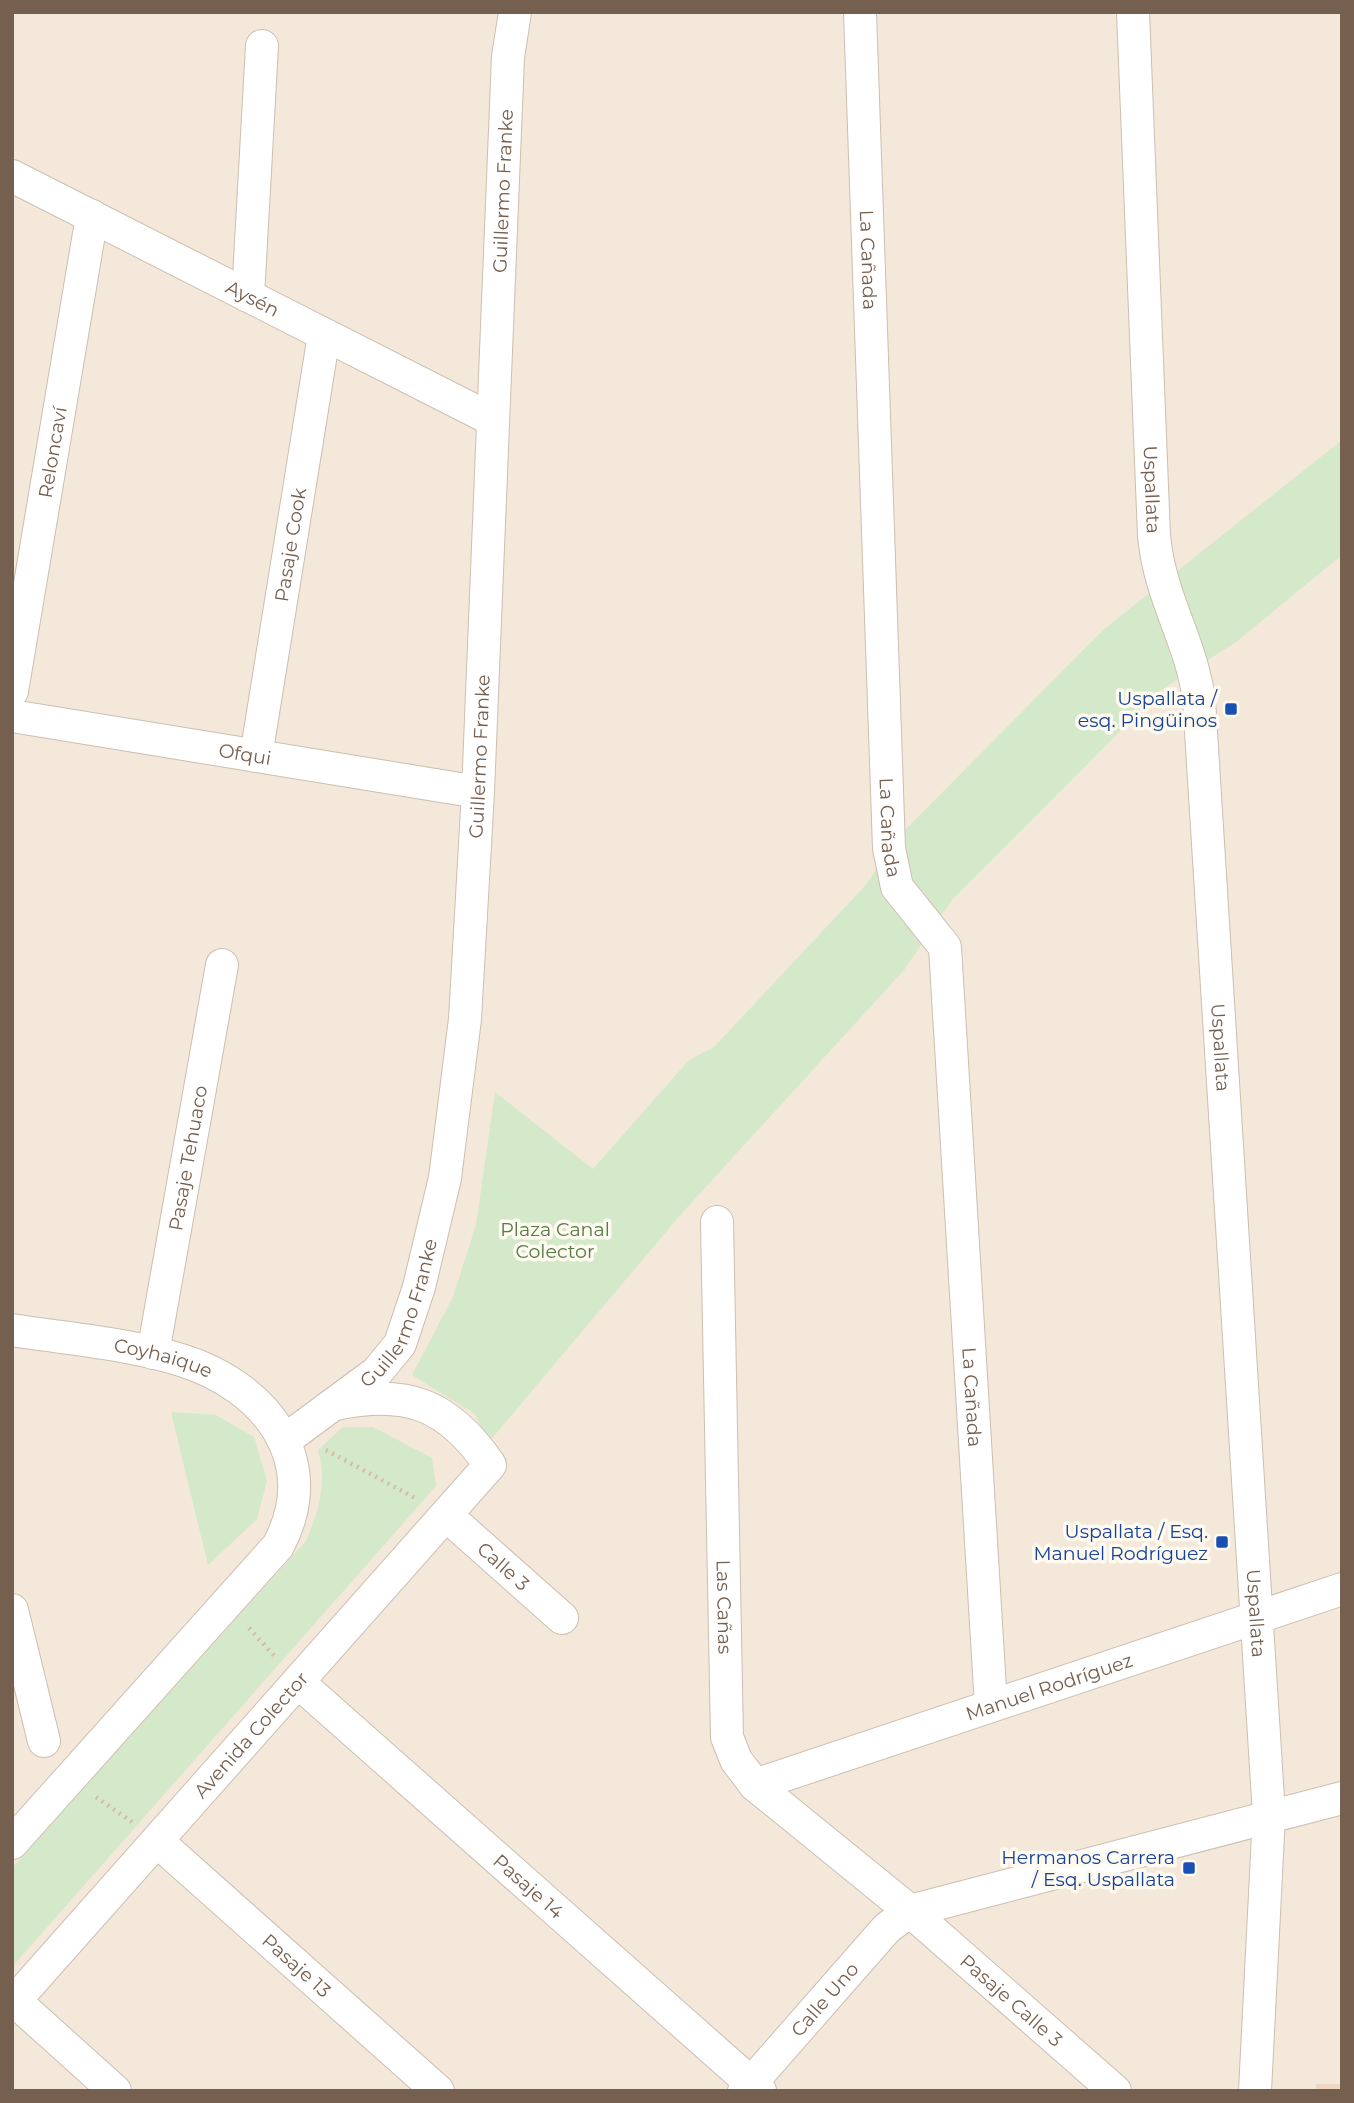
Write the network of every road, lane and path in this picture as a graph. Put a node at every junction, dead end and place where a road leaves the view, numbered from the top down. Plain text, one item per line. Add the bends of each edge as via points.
1 (514, 12) edge
2 (860, 12) edge
3 (1133, 12) edge
4 (262, 47) dead end
5 (12, 176) edge
6 (92, 216) junction
7 (248, 296) junction
8 (324, 335) junction
9 (493, 420) junction
10 (12, 691) edge
11 (12, 716) edge
12 (256, 756) junction
13 (478, 792) junction
14 (222, 965) dead end
15 (717, 1222) dead end
16 (12, 1330) edge
17 (153, 1353) junction
18 (329, 1406) junction
19 (290, 1436) junction
20 (446, 1515) junction
21 (1342, 1589) edge
22 (226, 1605) junction
23 (12, 1610) edge
24 (562, 1618) dead end
25 (1258, 1618) junction
26 (298, 1682) junction
27 (991, 1706) junction
28 (44, 1741) dead end
29 (755, 1785) junction
30 (1342, 1798) edge
31 (1269, 1815) junction
32 (157, 1841) junction
33 (12, 1843) edge
34 (910, 1911) junction
35 (14, 2003) edge
36 (752, 2088) edge
37 (116, 2091) edge
38 (438, 2091) edge
39 (1115, 2091) edge
40 (1255, 2091) edge

1 - 9 street, Guillermo Franke via 508,57
2 - 27 street, La Cañada via 889,848 897,887 945,947
3 - 25 street, Uspallata via 1154,536 1159,577 1190,656 1199,700
4 - 7 street
5 - 6 street, Aysén
6 - 7 street, Aysén
6 - 10 street, Reloncaví
7 - 8 street, Aysén
8 - 9 street, Aysén
8 - 12 street, Pasaje Cook
9 - 13 street, Guillermo Franke
11 - 12 street, Ofqui
12 - 13 street, Ofqui
13 - 18 street, Guillermo Franke via 465,1018 445,1178 425,1263 400,1344 377,1372
14 - 17 street, Pasaje Tehuaco
15 - 29 street, Las Cañas via 727,1737 736,1760
16 - 17 street, Coyhaique
17 - 19 street, Coyhaique via 200,1367 235,1387
18 - 19 street, Guillermo Franke
18 - 20 street, Avenida Colector via 393,1397 420,1403 446,1415 472,1438 490,1465
19 - 20 path
19 - 22 street via 296,1483 288,1526 278,1546
20 - 24 street, Calle 3
20 - 26 street, Avenida Colector
21 - 25 street, Manuel Rodríguez
22 - 26 path
22 - 33 street
23 - 28 street
25 - 27 street, Manuel Rodríguez
25 - 31 street, Uspallata
26 - 32 street, Avenida Colector
26 - 36 street, Pasaje 14
27 - 29 street, Manuel Rodríguez
29 - 34 street, Las Cañas
30 - 31 street
31 - 34 street
31 - 40 street, Uspallata
32 - 35 street, Avenida Colector
32 - 38 street, Pasaje 13
34 - 36 street, Calle Uno via 887,1928
34 - 39 street, Pasaje Calle 3
35 - 37 street

